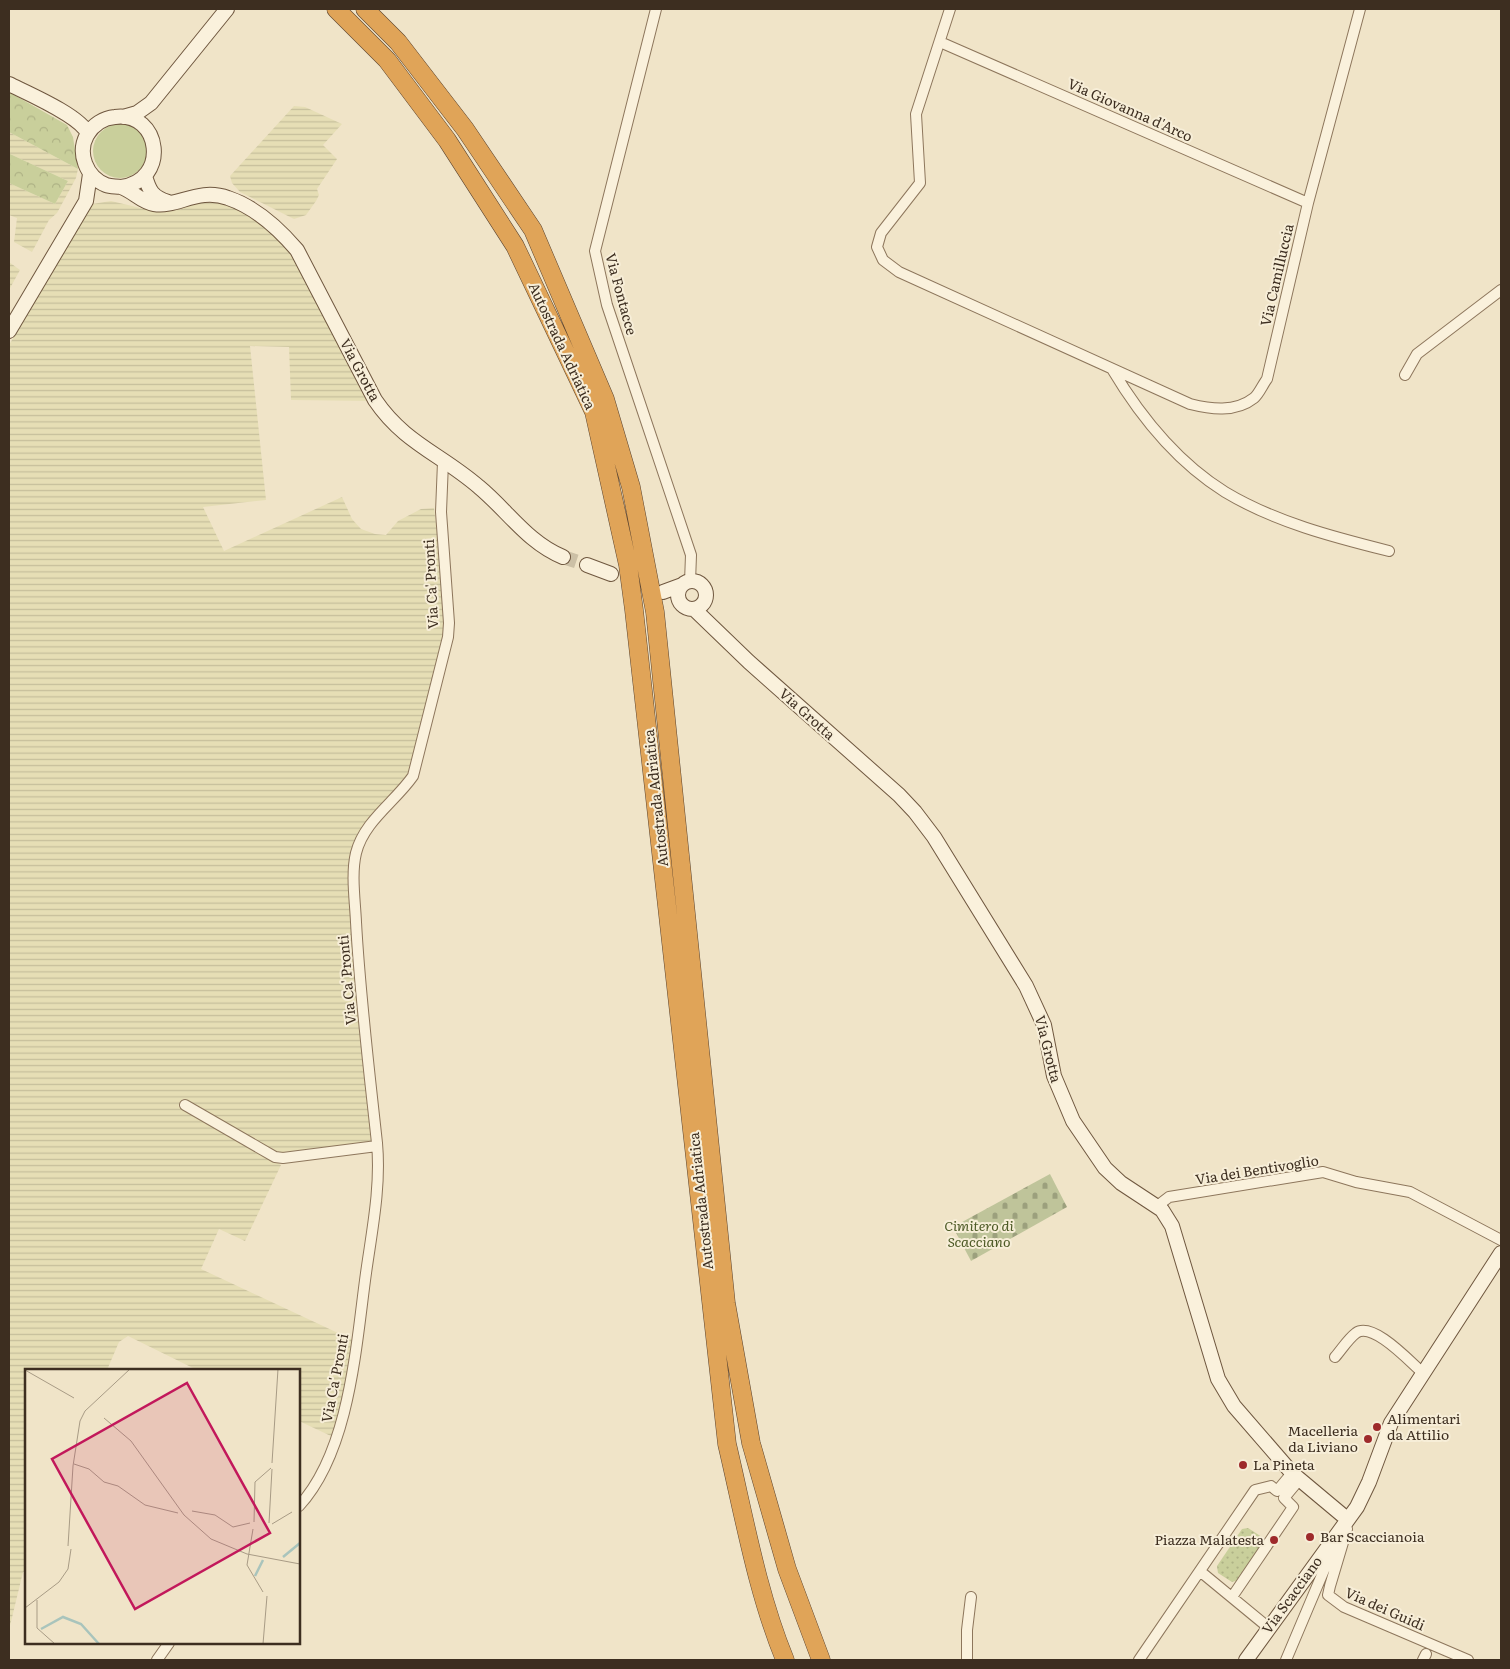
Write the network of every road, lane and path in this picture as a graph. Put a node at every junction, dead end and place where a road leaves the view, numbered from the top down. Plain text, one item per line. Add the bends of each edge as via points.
1 (227, 9) edge
2 (336, 9) edge
3 (365, 9) edge
4 (656, 9) edge
5 (950, 9) edge
6 (1360, 9) edge
7 (940, 42) junction
8 (9, 84) edge
9 (151, 103) junction
10 (123, 116) junction
11 (72, 118) junction
12 (103, 120) junction
13 (147, 130) junction
14 (88, 134) junction
15 (90, 174) junction
16 (145, 176) junction
17 (114, 186) junction
18 (86, 201) junction
19 (171, 202) junction
20 (1308, 203) junction
21 (1501, 290) edge
22 (9, 331) edge
23 (1112, 369) junction
24 (1405, 375) dead end
25 (443, 462) junction
26 (1389, 551) dead end
27 (563, 557) tunnel mouth
28 (587, 565) tunnel mouth
29 (611, 574) dead end
30 (686, 584) junction
31 (694, 609) junction
32 (185, 1105) dead end
33 (377, 1146) junction
34 (1156, 1206) junction
35 (1501, 1240) edge
36 (1501, 1254) edge
37 (1335, 1357) dead end
38 (1423, 1373) junction
39 (1296, 1476) junction
40 (300, 1504) edge
41 (1347, 1524) junction
42 (1201, 1572) junction
43 (972, 1597) dead end
44 (1232, 1597) junction
45 (1269, 1628) junction
46 (167, 1644) edge
47 (157, 1660) edge
48 (786, 1660) edge
49 (821, 1660) edge
50 (967, 1660) edge
51 (1139, 1660) edge
52 (1246, 1660) edge
53 (1286, 1660) edge
54 (1468, 1660) edge

1 - 9 street
2 - 48 highway, Autostrada Adriatica via 387,60 447,140 515,246 594,412 628,565 634,610 727,1444 749,1542
3 - 49 highway, Autostrada Adriatica via 398,42 465,129 533,230 605,400 631,487 656,612 726,1303 751,1443 787,1569
4 - 30 street, Via Fontacce via 595,251 606,305 691,555
5 - 7 street, Via Camilluccia
6 - 20 street, Via Camilluccia
7 - 20 street, Via Giovanna d'Arco
7 - 23 street, Via Camilluccia via 916,114 920,183 881,233 877,247 883,260 899,272
8 - 11 street
9 - 10 street via 137,113
9 - 13 street
10 - 12 street
10 - 13 street
11 - 12 street
11 - 14 street via 86,128
12 - 14 street
13 - 16 street via 154,152
14 - 15 street via 83,154
15 - 17 street
15 - 18 street
16 - 17 street via 132,185
16 - 19 street via 155,197
17 - 18 street
17 - 19 street, Via Grotta via 156,205
18 - 22 street
19 - 25 street, Via Grotta via 201,194 228,198 254,211 282,232 297,250 387,418 399,431
20 - 23 street, Via Camilluccia via 1267,379 1254,398 1233,407 1214,410 1190,404
21 - 24 street via 1417,354
23 - 26 street via 1132,402 1158,434 1224,491 1273,516 1317,532
25 - 27 street, Via Grotta via 483,490 537,543
25 - 33 street, Via Ca' Pronti via 441,512 449,604 448,637 413,776 370,825 361,839 355,863 358,948
28 - 29 street
30 - 31 street via 678,592 679,600 685,607
30 - 31 street via 698,583 705,593 701,605
31 - 34 street, Via Grotta via 916,812 1026,986 1044,1025 1054,1076 1073,1121 1105,1168
32 - 33 street via 274,1157
33 - 40 street, Via Ca' Pronti via 375,1209 352,1379 339,1432 321,1472
34 - 35 street, Via dei Bentivoglio via 1169,1198 1323,1172 1410,1192
34 - 39 street, Via Grotta via 1172,1226 1218,1378 1234,1406
36 - 38 street, Via Scacciano
37 - 38 street via 1356,1333 1368,1330 1378,1334
38 - 41 street, Via Scacciano via 1391,1422 1369,1482
39 - 41 street, Via Grotta
39 - 42 street via 1277,1491 1271,1486 1255,1490
39 - 44 street via 1284,1498 1293,1507
41 - 45 street, Via Scacciano
41 - 53 street
41 - 54 street, Via dei Guidi via 1328,1595 1344,1607
42 - 44 street
42 - 51 street
43 - 50 street
44 - 45 street
45 - 52 street, Via Scacciano
46 - 47 street

